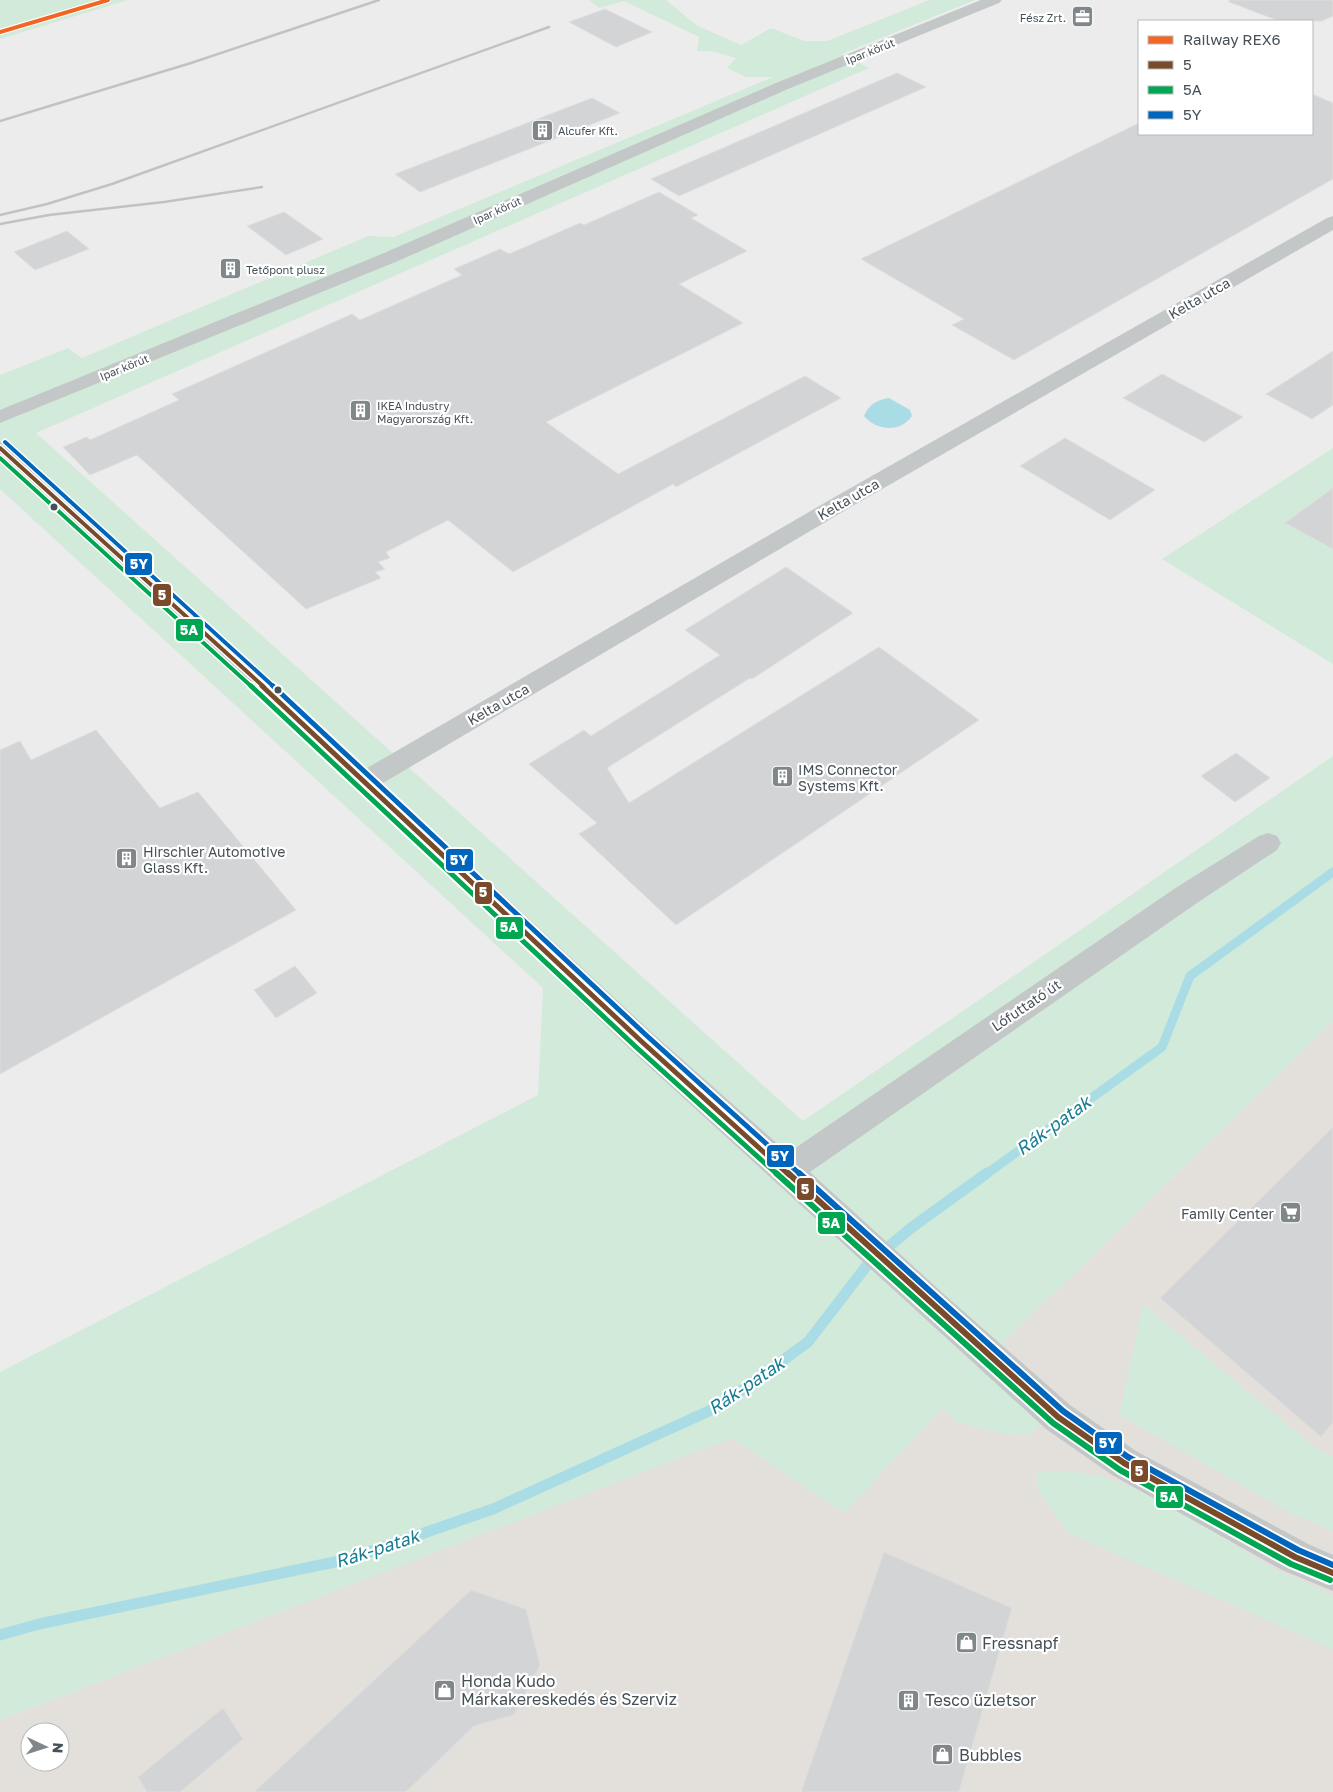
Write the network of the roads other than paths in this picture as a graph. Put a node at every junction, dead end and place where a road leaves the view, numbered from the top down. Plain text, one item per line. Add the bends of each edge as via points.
1 (994, 0) edge
2 (1333, 222) edge
3 (0, 418) edge
4 (0, 448) edge
5 (365, 781) junction
6 (1268, 843) dead end
7 (787, 1171) junction
8 (1333, 1573) edge

1 - 3 street, Ipar körút via 782,86 391,257
2 - 5 street, Kelta utca via 848,499
4 - 5 street
5 - 7 street via 641,1041
6 - 7 street, Lófuttató út via 1188,894
7 - 8 street via 1058,1417 1124,1463 1295,1557

